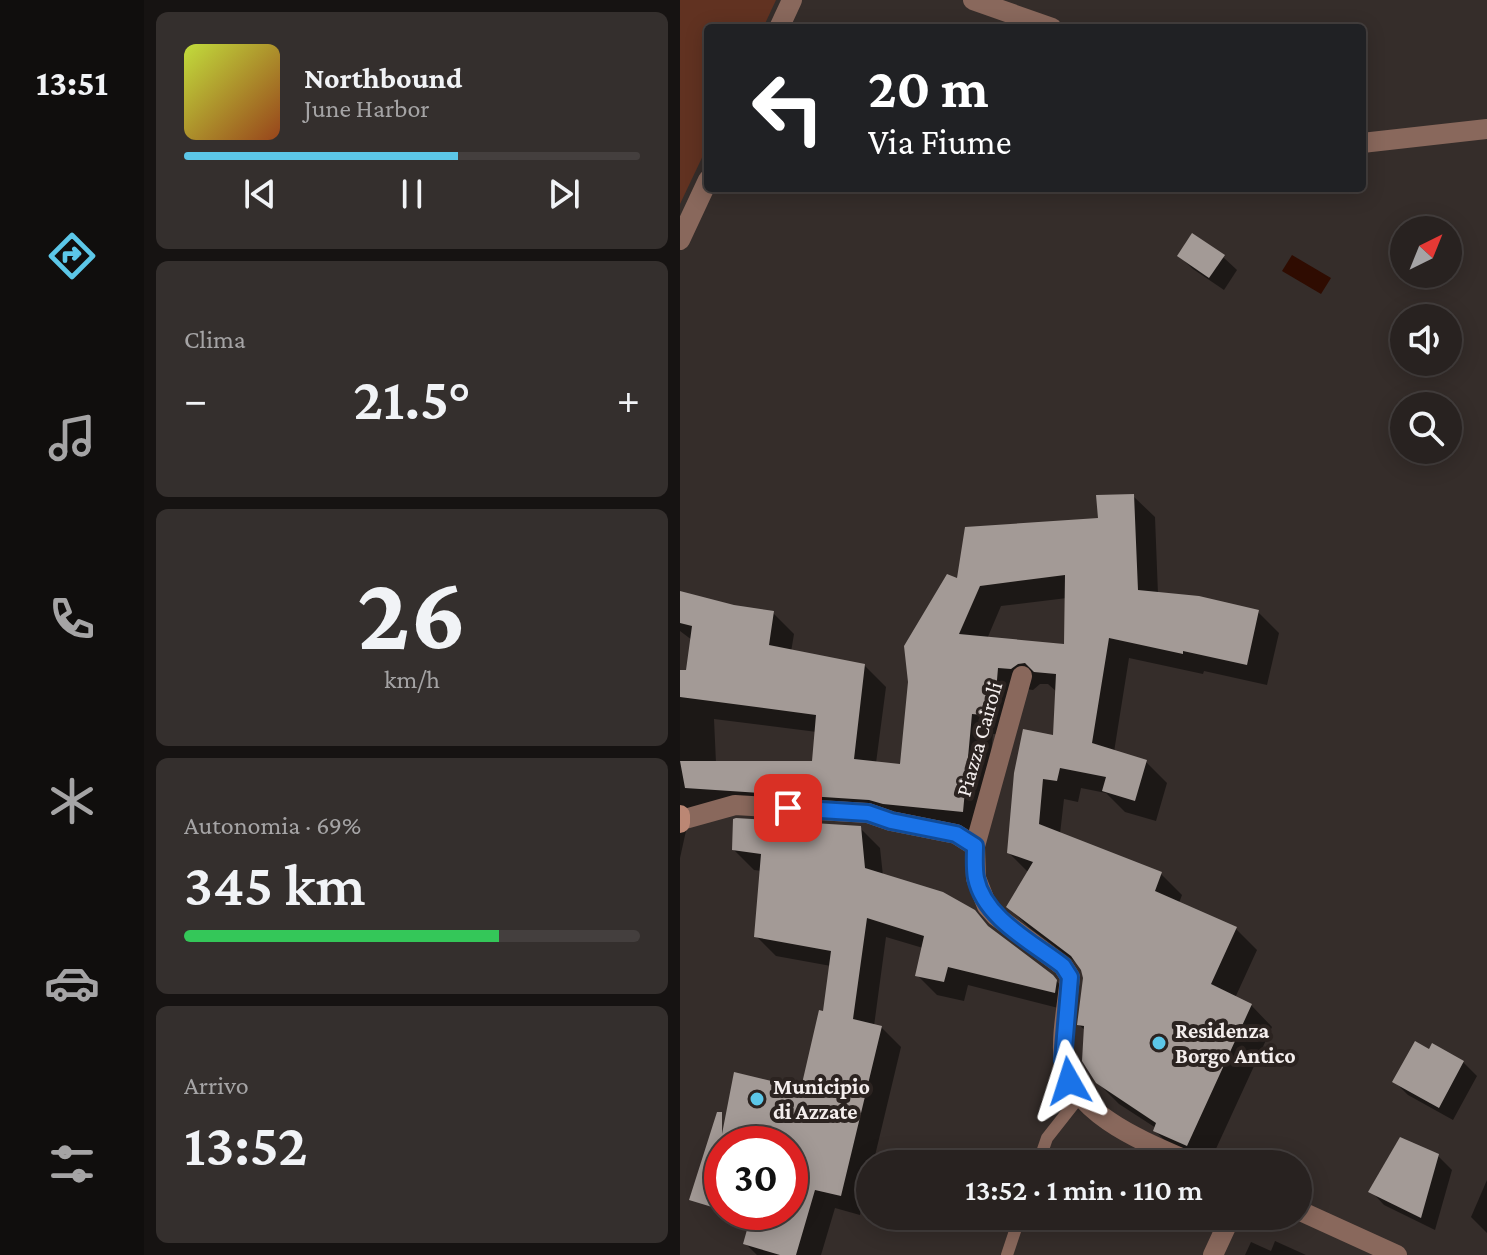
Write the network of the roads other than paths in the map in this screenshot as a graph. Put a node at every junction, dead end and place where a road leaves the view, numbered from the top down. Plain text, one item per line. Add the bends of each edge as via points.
1 (792, 0) edge
2 (973, 0) edge
3 (781, 24) edge
4 (1041, 24) edge
5 (1487, 129) edge
6 (1366, 143) edge
7 (704, 189) edge
8 (680, 240) edge
9 (1022, 676) dead end
10 (680, 819) edge
11 (975, 846) junction
12 (1080, 1096) junction
13 (1043, 1150) edge
14 (1163, 1150) edge
15 (1312, 1216) edge
16 (1015, 1230) edge
17 (1225, 1230) edge
18 (1007, 1255) edge
19 (1213, 1255) edge
20 (1397, 1255) edge

1 - 3 street
2 - 4 street
5 - 6 street
7 - 8 street
9 - 11 street, Piazza Cairoli
10 - 11 street via 735,805 868,813 956,834
11 - 12 street via 976,878 987,906 1070,977 1063,1060
12 - 13 lane
12 - 14 street via 1127,1134
15 - 20 street
16 - 18 lane
17 - 19 street

